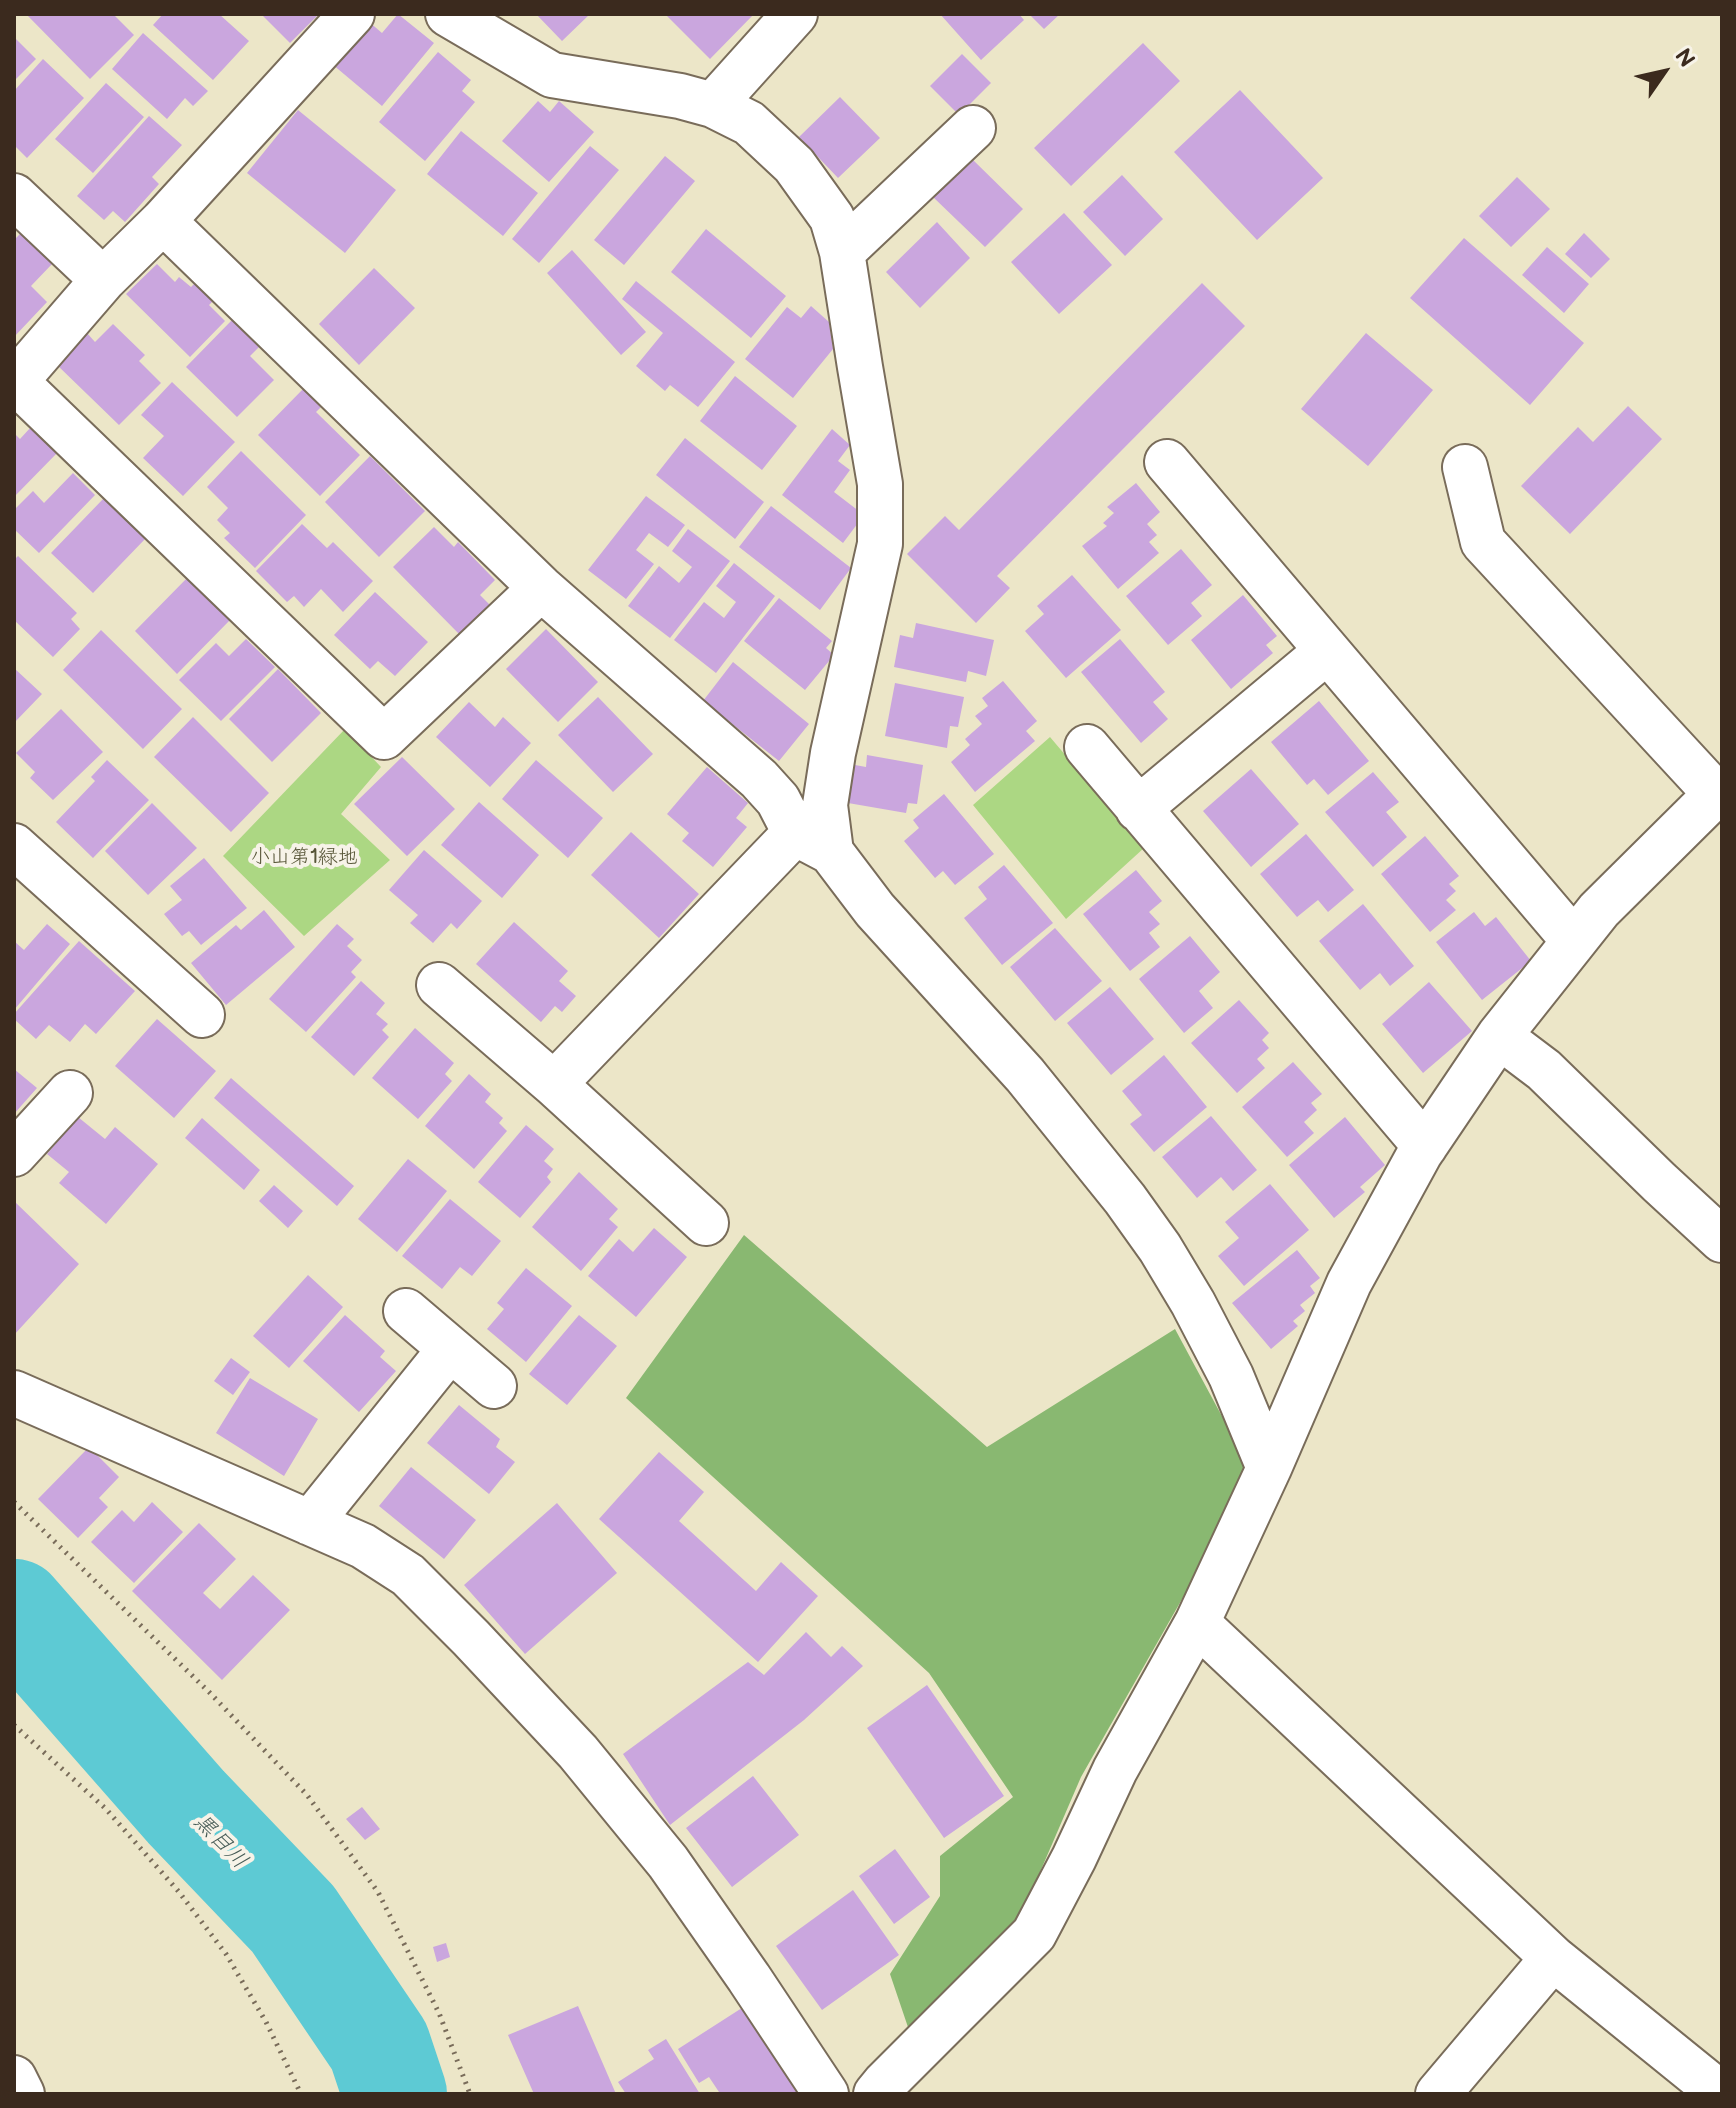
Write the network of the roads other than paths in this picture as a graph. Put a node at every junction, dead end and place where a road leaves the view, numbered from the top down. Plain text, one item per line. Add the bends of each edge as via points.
1 (352, 14) edge
2 (448, 14) edge
3 (795, 14) edge
4 (713, 105) junction
5 (973, 128) dead end
6 (14, 196) edge
7 (163, 221) junction
8 (842, 252) junction
9 (103, 280) junction
10 (15, 383) edge
11 (1167, 462) dead end
12 (1465, 467) dead end
13 (541, 588) junction
14 (1327, 651) junction
15 (1087, 747) dead end
16 (1719, 791) edge
17 (1138, 809) junction
18 (813, 843) junction
19 (14, 846) edge
20 (1574, 941) junction
21 (439, 985) dead end
22 (202, 1015) dead end
23 (1499, 1036) junction
24 (554, 1084) junction
25 (70, 1093) dead end
26 (1425, 1146) junction
27 (14, 1154) edge
28 (706, 1223) dead end
29 (1722, 1240) edge
30 (406, 1311) dead end
31 (450, 1349) junction
32 (494, 1386) dead end
33 (14, 1393) edge
34 (1269, 1468) junction
35 (310, 1523) junction
36 (1197, 1623) junction
37 (1553, 1958) junction
38 (14, 2078) edge
39 (22, 2094) edge
40 (826, 2094) edge
41 (876, 2094) edge
42 (1438, 2094) edge
43 (1721, 2094) edge

1 - 7 street
2 - 4 street via 552,75
3 - 4 street
4 - 8 street via 749,123 794,165 832,218
5 - 8 street
6 - 9 street
7 - 9 street
7 - 13 street
8 - 18 street via 880,484 880,544
9 - 10 street
10 - 13 street via 384,737
11 - 14 street
12 - 16 street via 1483,542
13 - 18 street via 759,779
14 - 17 street
14 - 20 street
15 - 17 street
16 - 20 street
17 - 26 street
18 - 24 street
18 - 34 street via 1025,1075 1125,1199 1193,1303
19 - 22 street
20 - 23 street
21 - 24 street
23 - 26 street
23 - 29 street via 1544,1070
24 - 28 street
25 - 27 street
26 - 34 street via 1349,1283
30 - 31 street
31 - 32 street
31 - 35 street
33 - 35 street
34 - 36 street
35 - 40 street via 363,1546 408,1575 578,1752 668,1862
36 - 37 street
36 - 41 street via 1115,1770 1034,1934
37 - 42 street
37 - 43 street
38 - 39 street

